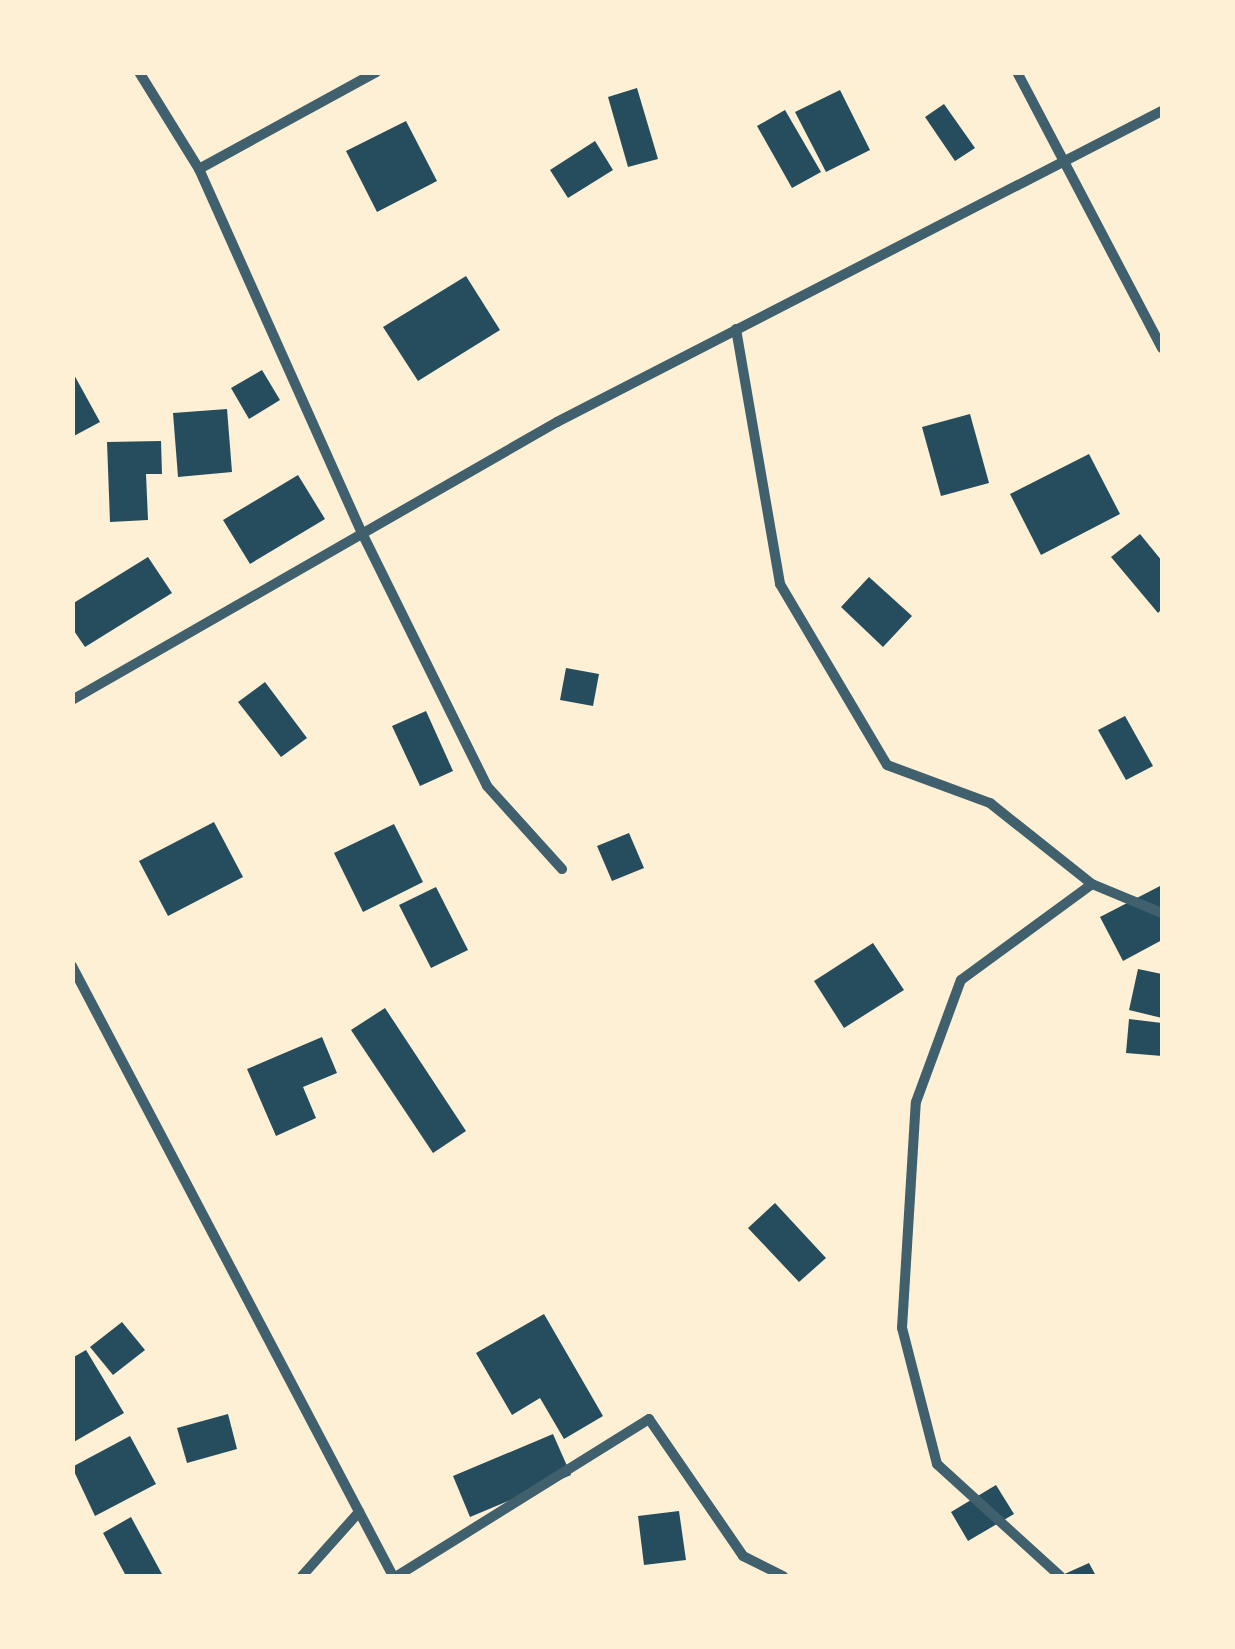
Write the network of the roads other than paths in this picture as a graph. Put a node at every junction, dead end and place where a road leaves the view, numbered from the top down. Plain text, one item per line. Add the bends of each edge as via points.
1 (139, 72) edge
2 (376, 72) edge
3 (1017, 72) edge
4 (1162, 111) edge
5 (1064, 161) junction
6 (199, 169) junction
7 (736, 329) junction
8 (1162, 348) edge
9 (362, 533) junction
10 (72, 700) edge
11 (562, 869) dead end
12 (1092, 884) junction
13 (1162, 913) edge
14 (72, 966) edge
15 (359, 1512) junction
16 (302, 1576) edge
17 (395, 1576) edge
18 (783, 1576) edge
19 (1060, 1576) edge

1 - 6 street
2 - 6 street
3 - 5 street
4 - 5 street
5 - 7 street
5 - 8 street
6 - 9 street
7 - 9 street
7 - 12 street via 780,584 886,765 990,803
9 - 10 street
9 - 11 street via 488,786
12 - 13 street
12 - 19 street via 961,980 916,1102 902,1328 937,1464
14 - 15 street
15 - 16 street
15 - 17 street
17 - 18 street via 649,1418 743,1556

